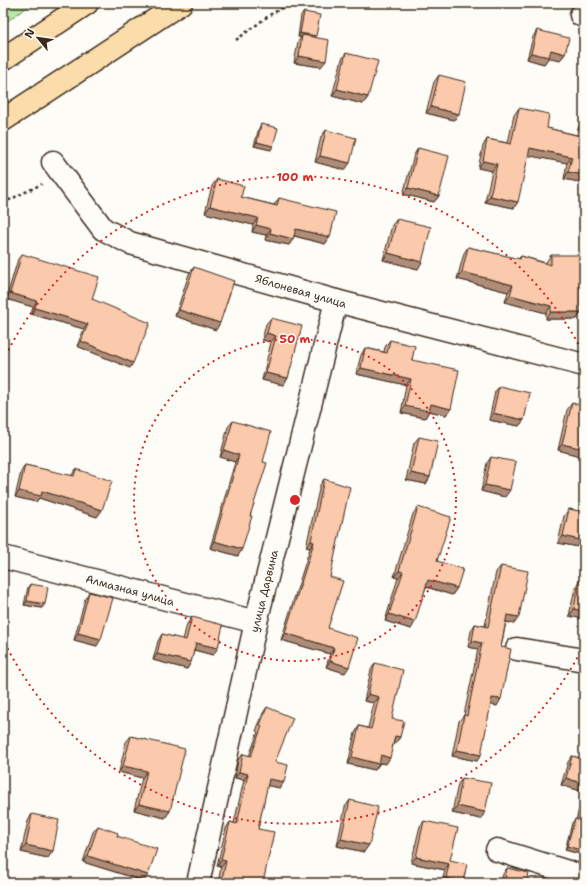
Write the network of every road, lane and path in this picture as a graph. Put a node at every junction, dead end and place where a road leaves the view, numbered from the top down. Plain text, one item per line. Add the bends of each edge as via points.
1 (87, 3) edge
2 (181, 3) edge
3 (292, 3) edge
4 (236, 40) dead end
5 (3, 59) edge
6 (3, 120) edge
7 (58, 168) joint
8 (3, 203) edge
9 (336, 301) junction
10 (584, 365) edge
11 (3, 557) edge
12 (256, 622) junction
13 (517, 649) dead end
14 (584, 660) edge
15 (496, 850) dead end
16 (584, 877) edge
17 (198, 883) edge

1 - 5 main road
2 - 6 main road
3 - 4 path via 271,14
7 - 8 path
7 - 9 street, Яблоневая улица via 103,229 130,243
9 - 10 street, Яблоневая улица
9 - 12 street, улица Дарвина
11 - 12 street, Алмазная улица
12 - 17 street, улица Дарвина
13 - 14 street
15 - 16 street

